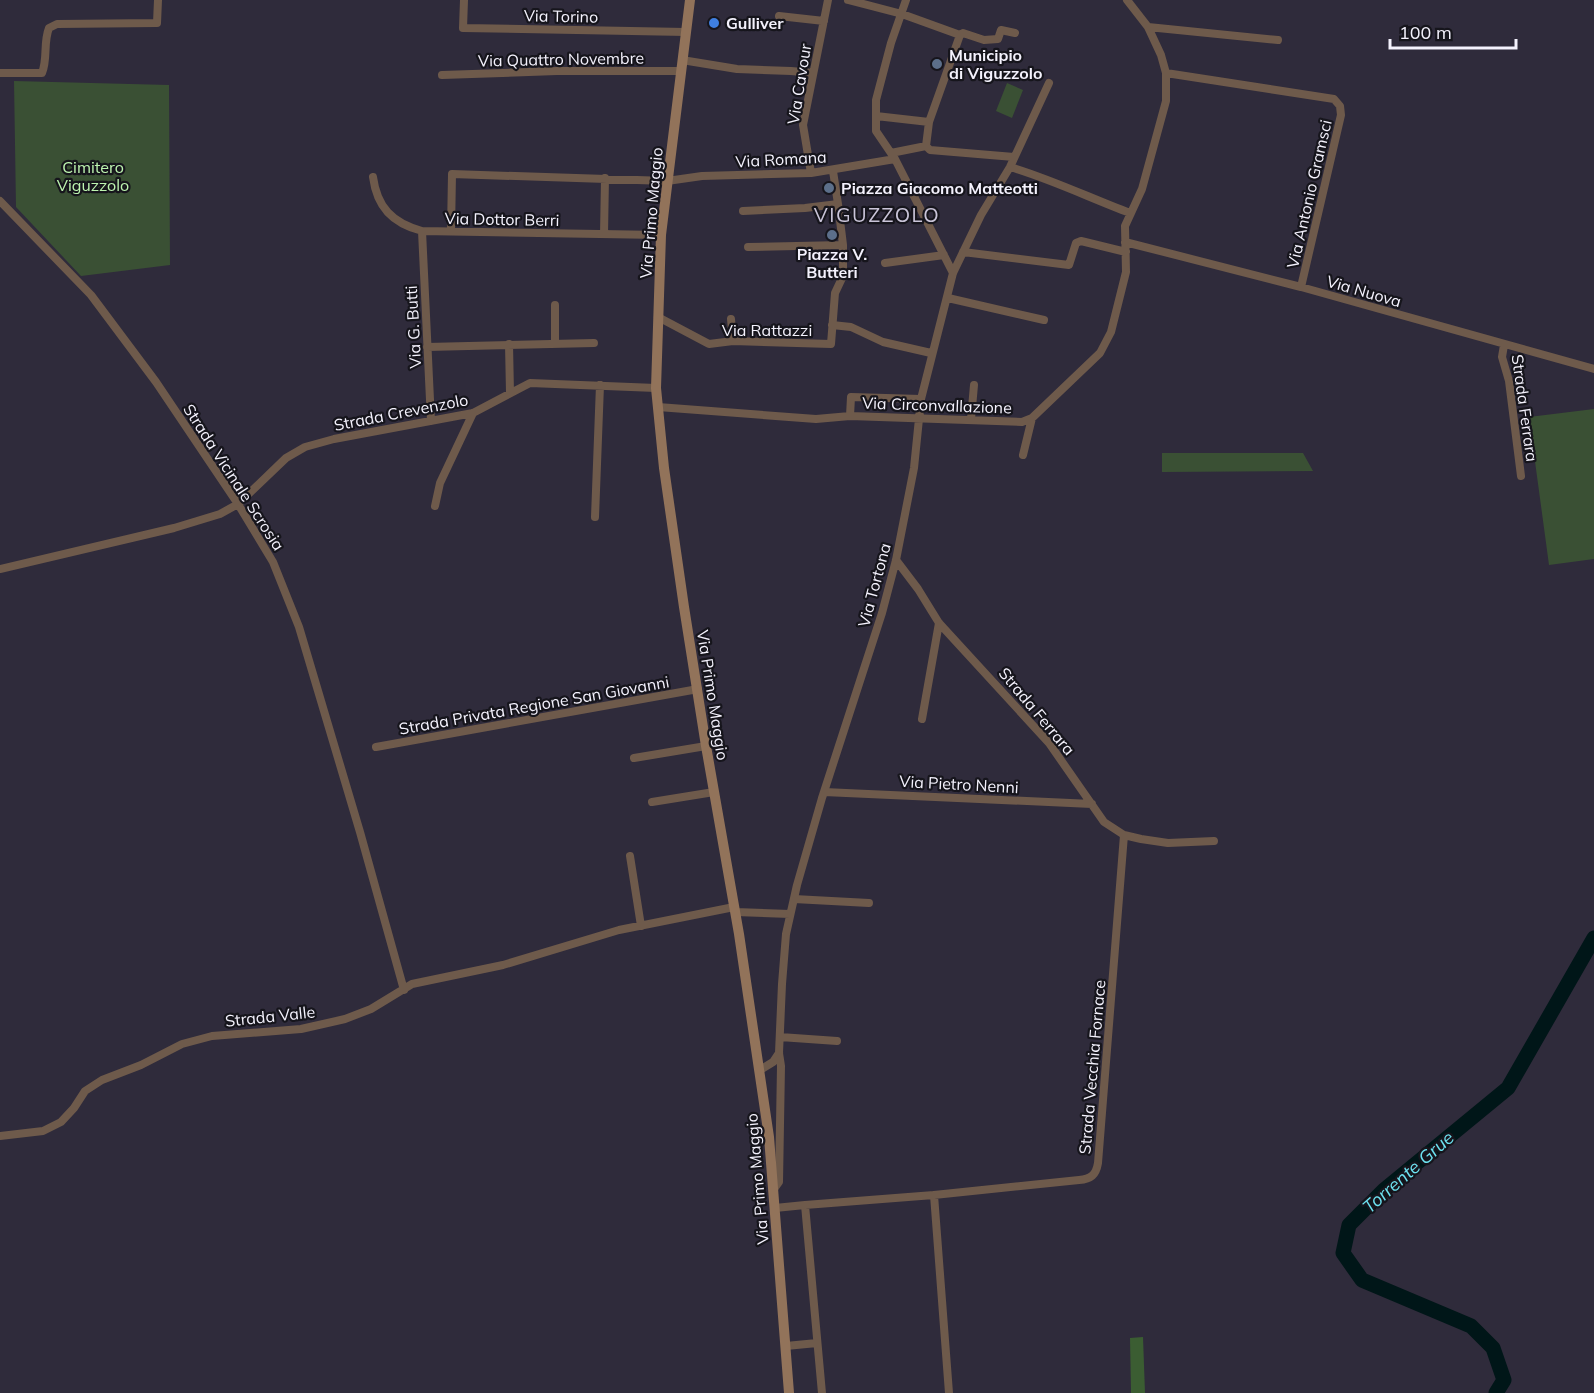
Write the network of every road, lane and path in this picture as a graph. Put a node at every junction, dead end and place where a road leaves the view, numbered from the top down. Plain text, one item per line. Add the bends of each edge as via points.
1 (158, 0) edge
2 (464, 0) edge
3 (690, 0) edge
4 (828, 0) edge
5 (848, 0) edge
6 (906, 0) edge
7 (1127, 0) edge
8 (902, 14) junction
9 (779, 16) dead end
10 (824, 21) junction
11 (1148, 27) junction
12 (686, 32) junction
13 (1015, 33) dead end
14 (960, 35) junction
15 (1278, 40) dead end
16 (682, 65) junction
17 (0, 73) edge
18 (813, 73) junction
19 (1166, 73) junction
20 (442, 75) dead end
21 (1049, 83) dead end
22 (876, 116) junction
23 (929, 122) junction
24 (926, 146) junction
25 (893, 156) junction
26 (1014, 157) junction
27 (1010, 167) junction
28 (833, 171) junction
29 (811, 173) junction
30 (373, 177) dead end
31 (605, 178) junction
32 (667, 181) junction
33 (0, 201) edge
34 (834, 204) junction
35 (743, 211) dead end
36 (1130, 213) junction
37 (422, 231) junction
38 (451, 231) junction
39 (604, 234) junction
40 (661, 235) junction
41 (1125, 242) junction
42 (843, 245) junction
43 (748, 247) dead end
44 (963, 252) junction
45 (1126, 252) junction
46 (944, 255) junction
47 (885, 263) dead end
48 (953, 273) junction
49 (1301, 288) junction
50 (948, 298) junction
51 (555, 305) dead end
52 (658, 317) junction
53 (731, 319) dead end
54 (1044, 320) dead end
55 (832, 325) junction
56 (733, 341) junction
57 (594, 343) dead end
58 (509, 344) junction
59 (555, 344) junction
60 (1504, 345) junction
61 (427, 347) junction
62 (931, 353) junction
63 (1594, 369) edge
64 (600, 385) junction
65 (974, 385) dead end
66 (656, 388) junction
67 (510, 393) junction
68 (921, 399) junction
69 (658, 407) junction
70 (473, 413) junction
71 (850, 416) junction
72 (920, 417) junction
73 (1032, 418) junction
74 (971, 419) junction
75 (431, 422) junction
76 (1023, 455) dead end
77 (1521, 476) dead end
78 (238, 504) junction
79 (435, 506) dead end
80 (595, 518) dead end
81 (896, 560) junction
82 (0, 569) edge
83 (939, 623) junction
84 (698, 689) junction
85 (922, 718) dead end
86 (706, 746) junction
87 (376, 747) dead end
88 (634, 758) dead end
89 (714, 792) junction
90 (824, 792) junction
91 (652, 802) dead end
92 (1092, 804) junction
93 (1125, 835) junction
94 (1214, 841) dead end
95 (630, 856) dead end
96 (794, 898) junction
97 (869, 903) dead end
98 (734, 910) junction
99 (790, 914) junction
100 (641, 926) junction
101 (404, 990) junction
102 (780, 1037) junction
103 (837, 1041) dead end
104 (778, 1053) junction
105 (760, 1070) junction
106 (0, 1136) edge
107 (774, 1189) junction
108 (934, 1195) junction
109 (805, 1205) junction
110 (775, 1209) junction
111 (817, 1343) junction
112 (786, 1346) junction
113 (789, 1393) edge
114 (822, 1393) edge
115 (949, 1393) edge

1 - 17 street via 157,23 57,24 49,28 46,37 42,73
2 - 12 street, Via Torino via 463,28
3 - 12 main road, Via Primo Maggio
4 - 10 street, Via Cavour
5 - 8 street
6 - 8 street
7 - 11 street, Via Circonvallazione
8 - 14 street
8 - 22 street via 878,94
9 - 10 street
10 - 18 street, Via Cavour
11 - 15 street
11 - 19 street, Via Circonvallazione
12 - 16 main road, Via Primo Maggio
13 - 14 street via 1001,30 998,39 989,40
14 - 23 street
16 - 18 street, Via Quattro Novembre
16 - 20 street, Via Quattro Novembre
16 - 32 main road, Via Primo Maggio
18 - 29 street, Via Cavour via 803,125
19 - 36 street, Via Circonvallazione via 1166,101 1142,189
19 - 49 street, Via Antonio Gramsci via 1334,99 1340,106 1341,116
21 - 26 street, Via Tortona
22 - 23 street
22 - 25 street via 876,130
23 - 24 street
24 - 25 street, Via Romana
24 - 26 street via 930,150
25 - 28 street, Via Romana
25 - 46 street
26 - 27 street, Via Tortona
27 - 36 street
27 - 44 street, Via Tortona
28 - 29 street, Via Romana
28 - 34 street
29 - 32 street, Via Romana via 702,176
30 - 37 street, Via Dottor Berri via 375,195 384,208 406,227
31 - 32 street, Via Romana
31 - 38 street, Via Romana via 452,174
31 - 39 street
32 - 40 main road, Via Primo Maggio
33 - 78 street, Strada Vicinale Scrosia via 90,295 156,382
34 - 35 street
34 - 42 street
36 - 41 street, Via Circonvallazione
37 - 38 street, Via Dottor Berri
37 - 61 street, Via G. Butti
38 - 39 street, Via Dottor Berri
39 - 40 street, Via Dottor Berri
40 - 52 main road, Via Primo Maggio
41 - 45 street, Via Circonvallazione
41 - 49 street, Via Nuova
42 - 43 street
42 - 55 street via 843,276 835,293
44 - 45 street via 1069,265 1076,243 1081,241
44 - 48 street, Via Tortona
45 - 73 street, Via Circonvallazione via 1123,293 1100,353
46 - 47 street
46 - 48 street
48 - 50 street, Via Tortona
49 - 60 street, Via Nuova
50 - 54 street
50 - 62 street, Via Tortona
51 - 59 street
52 - 56 street, Via Rattazzi via 708,344
52 - 66 main road, Via Primo Maggio
53 - 56 street
55 - 56 street, Via Rattazzi via 831,344
55 - 62 street, Via Rattazzi via 851,327 883,342
57 - 59 street
58 - 59 street
58 - 61 street
58 - 67 street
60 - 63 street, Via Nuova
60 - 77 street, Strada Ferrara via 1502,357 1509,381
61 - 75 street, Via G. Butti
62 - 68 street, Via Tortona
64 - 66 street, Strada Crevenzolo
64 - 67 street, Strada Crevenzolo via 530,383
64 - 80 street
65 - 74 street
66 - 69 main road, Via Primo Maggio
67 - 70 street, Strada Crevenzolo
68 - 71 street via 851,397
68 - 72 street, Via Tortona
69 - 71 street, Via Circonvallazione via 816,420
69 - 84 main road, Via Primo Maggio
70 - 75 street, Strada Crevenzolo
70 - 79 street via 440,483
71 - 72 street, Via Circonvallazione
72 - 74 street, Via Circonvallazione
72 - 81 street, Via Tortona
73 - 74 street, Via Circonvallazione via 1022,422
73 - 76 street
75 - 78 street, Strada Crevenzolo via 305,447 280,463
78 - 82 street, Strada Crevenzolo via 220,514 174,528
78 - 101 street, Strada Vicinale Scrosia via 273,562 299,627
81 - 83 street, Strada Ferrara
81 - 90 street, Via Tortona
83 - 85 street
83 - 92 street, Strada Ferrara via 1049,743
84 - 86 main road, Via Primo Maggio
84 - 87 street, Strada Privata Regione San Giovanni
86 - 88 street
86 - 89 main road, Via Primo Maggio
89 - 91 street
89 - 98 main road, Via Primo Maggio
90 - 92 street, Via Pietro Nenni
90 - 96 street, Via Tortona
92 - 93 street, Strada Ferrara via 1104,822
93 - 94 street, Strada Ferrara via 1168,843
93 - 108 street, Strada Vecchia Fornace via 1094,1175 1079,1180
95 - 100 street
96 - 97 street
96 - 99 street, Via Tortona
98 - 99 street, Strada Valle
98 - 100 street, Strada Valle
98 - 105 main road, Via Primo Maggio
99 - 102 street, Via Tortona
100 - 101 street, Strada Valle via 503,965 412,984
101 - 106 street, Strada Valle via 371,1009 334,1021 301,1029 212,1036 182,1044 102,1080 85,1091 61,1122 43,1131
102 - 103 street
102 - 104 street, Via Tortona
104 - 105 street via 773,1062
104 - 107 street, Via Tortona via 781,1158 779,1182
105 - 107 main road, Via Primo Maggio
107 - 110 main road, Via Primo Maggio
108 - 109 street, Strada Vecchia Fornace
108 - 115 street
109 - 110 street, Strada Vecchia Fornace
109 - 111 street
110 - 112 main road, Via Primo Maggio
111 - 112 street
111 - 114 street
112 - 113 main road, Via Primo Maggio

